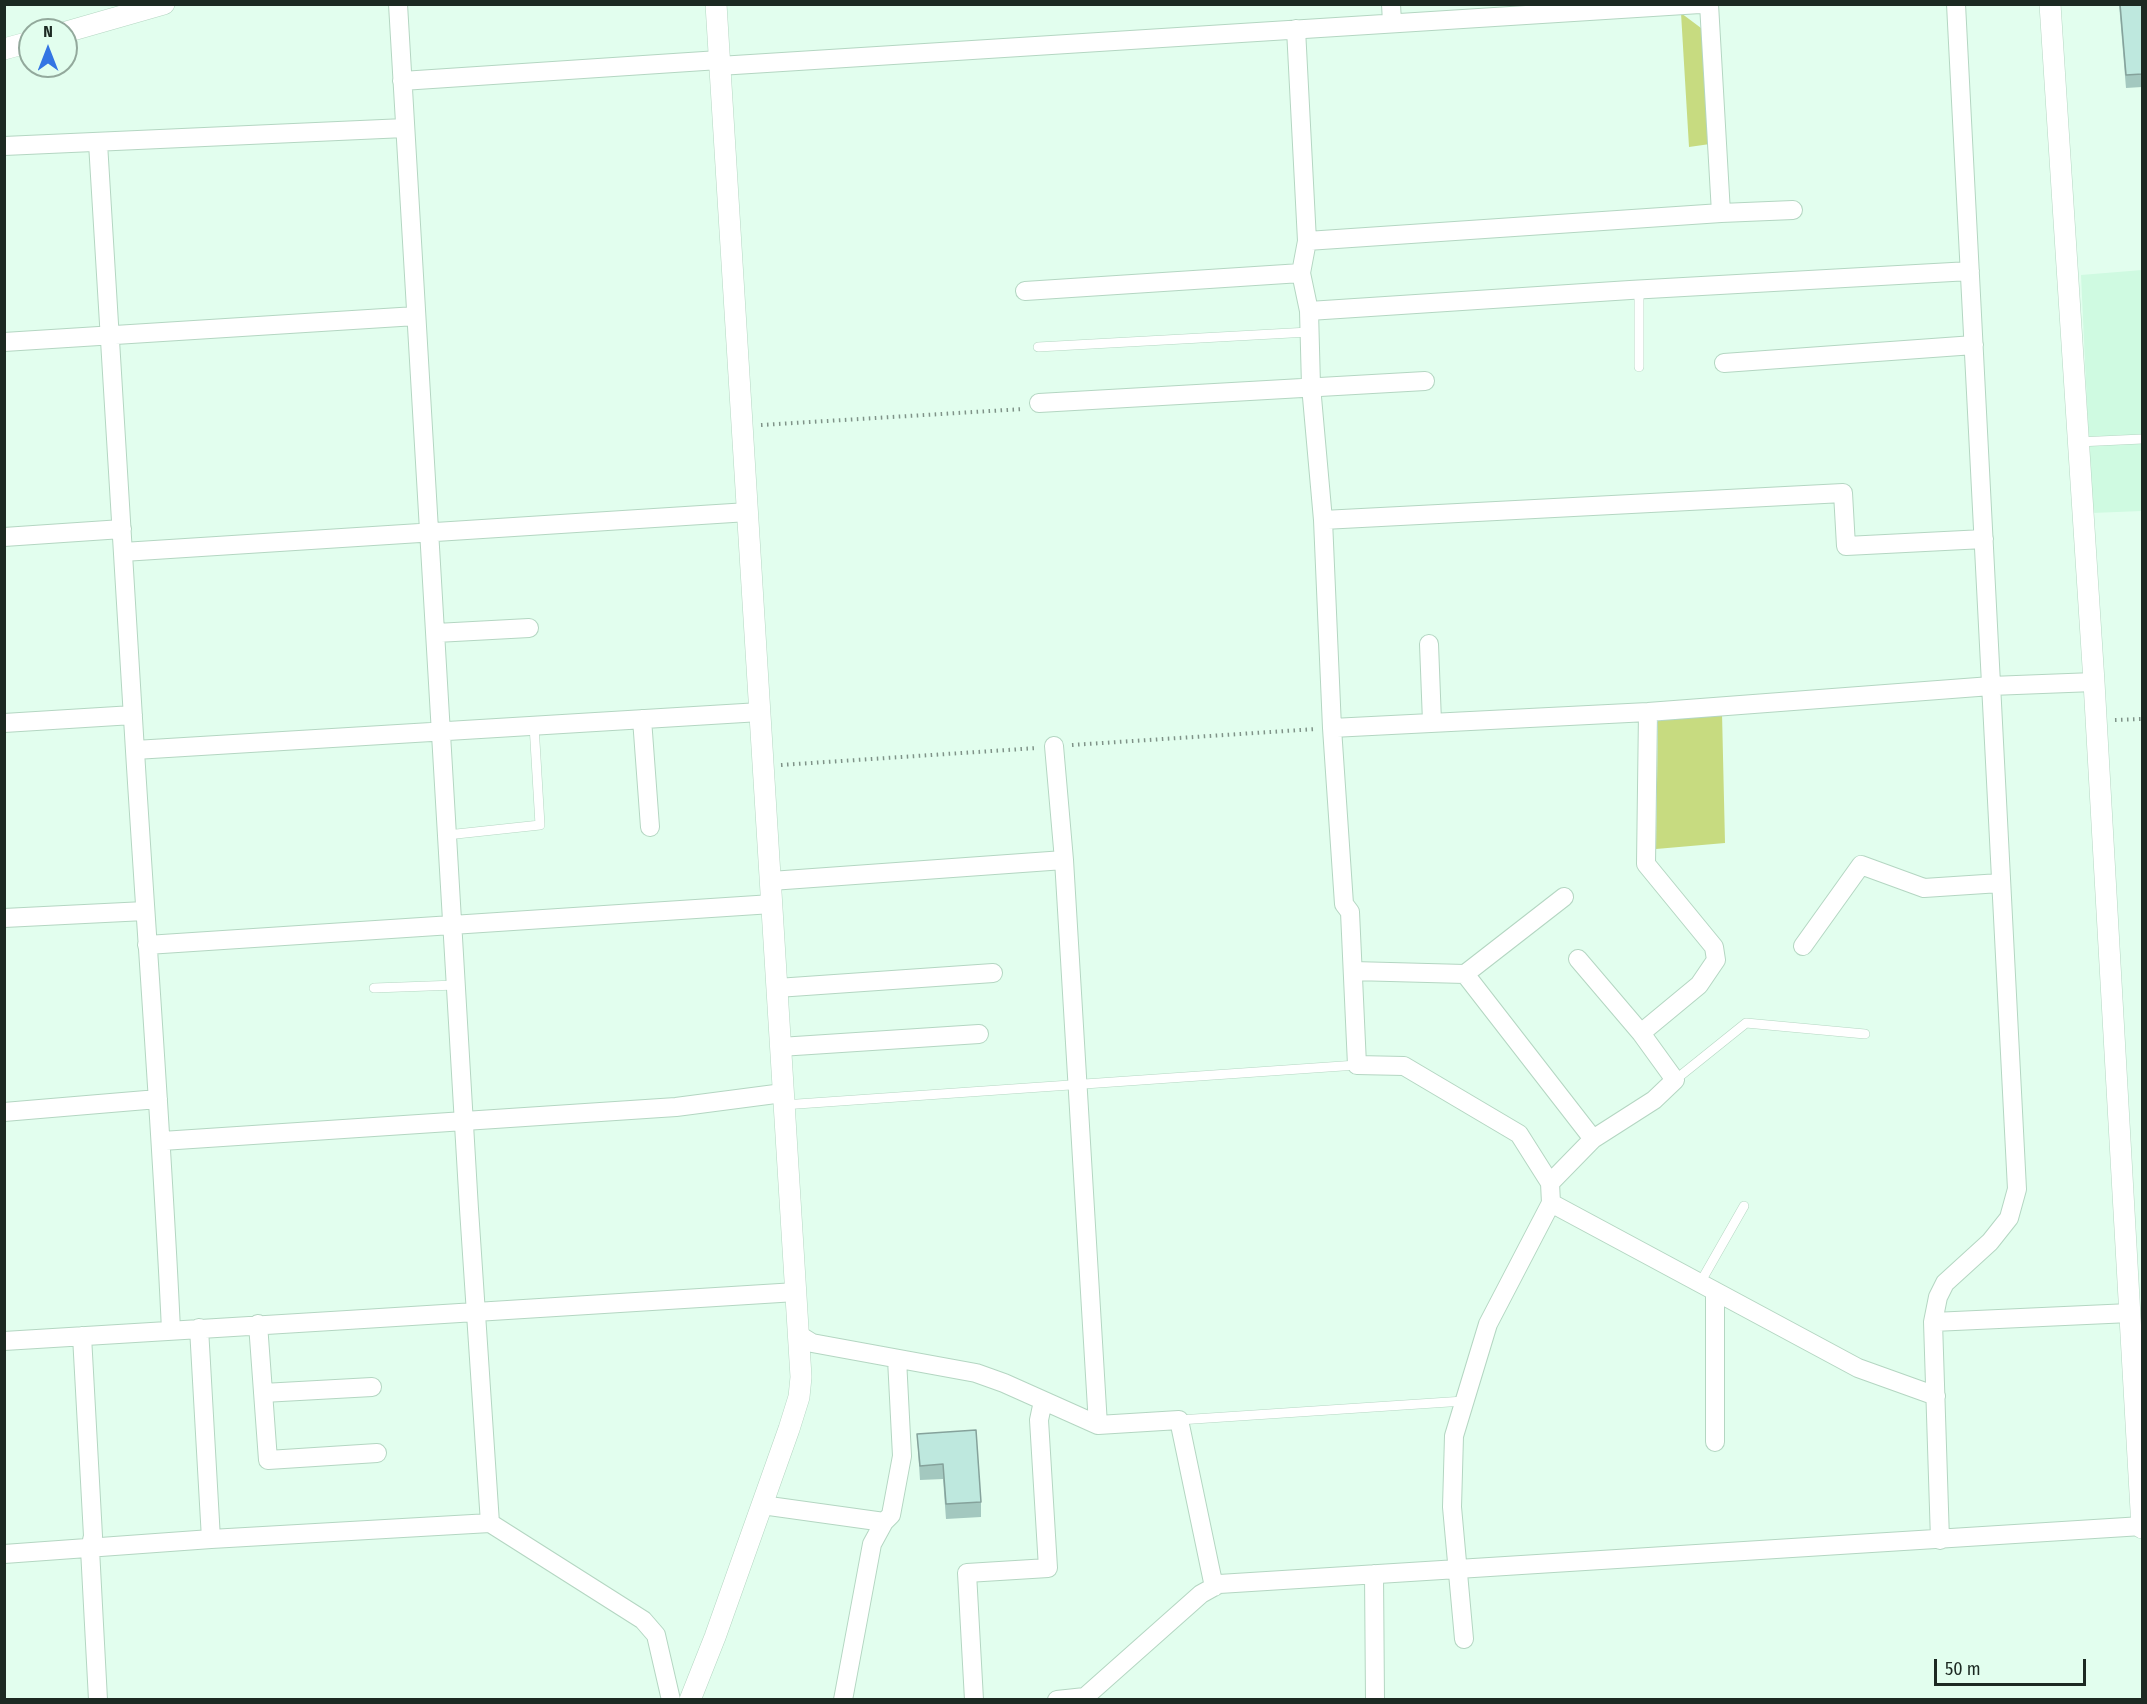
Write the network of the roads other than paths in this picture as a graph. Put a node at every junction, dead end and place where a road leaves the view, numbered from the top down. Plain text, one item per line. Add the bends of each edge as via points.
1 (165, 4) edge
2 (398, 4) edge
3 (716, 4) edge
4 (1390, 4) edge
5 (1700, 4) edge
6 (1709, 4) edge
7 (1956, 4) edge
8 (2050, 4) edge
9 (1694, 5) edge
10 (1566, 8) edge
11 (1392, 23) junction
12 (78, 29) edge
13 (1296, 29) junction
14 (719, 63) junction
15 (402, 81) junction
16 (405, 128) junction
17 (98, 143) junction
18 (4, 146) edge
19 (1793, 210) dead end
20 (1721, 213) junction
21 (1307, 241) junction
22 (1970, 271) junction
23 (1301, 273) junction
24 (1639, 289) junction
25 (1025, 291) dead end
26 (1309, 311) junction
27 (416, 316) junction
28 (1309, 332) junction
29 (112, 334) junction
30 (4, 342) edge
31 (1974, 345) junction
32 (1038, 347) dead end
33 (1724, 363) dead end
34 (1639, 367) dead end
35 (1425, 381) dead end
36 (1311, 386) junction
37 (1039, 403) road end
38 (2142, 439) edge
39 (2078, 442) junction
40 (748, 512) junction
41 (1323, 520) junction
42 (122, 530) junction
43 (428, 531) junction
44 (4, 537) edge
45 (1984, 539) junction
46 (123, 552) junction
47 (529, 628) dead end
48 (436, 633) junction
49 (1429, 644) dead end
50 (2094, 682) junction
51 (1991, 686) junction
52 (760, 712) junction
53 (1648, 712) junction
54 (133, 715) junction
55 (642, 719) junction
56 (1432, 722) junction
57 (4, 723) edge
58 (534, 725) junction
59 (1332, 728) junction
60 (441, 730) junction
61 (1054, 747) dead end
62 (135, 750) junction
63 (650, 827) dead end
64 (447, 835) junction
65 (1064, 860) junction
66 (771, 881) junction
67 (2000, 883) junction
68 (1564, 897) dead end
69 (772, 904) junction
70 (145, 910) junction
71 (4, 918) edge
72 (452, 924) junction
73 (147, 945) junction
74 (1803, 946) dead end
75 (1578, 958) dead end
76 (1353, 971) junction
77 (993, 973) dead end
78 (1465, 974) junction
79 (456, 985) junction
80 (374, 988) dead end
81 (777, 988) junction
82 (1641, 1033) junction
83 (979, 1034) dead end
84 (1865, 1034) dead end
85 (780, 1047) junction
86 (1357, 1065) junction
87 (1675, 1080) junction
88 (1077, 1086) junction
89 (158, 1099) junction
90 (783, 1099) junction
91 (4, 1112) edge
92 (465, 1121) junction
93 (1593, 1139) junction
94 (162, 1141) junction
95 (1550, 1183) junction
96 (1551, 1203) junction
97 (1743, 1206) dead end
98 (1707, 1287) junction
99 (796, 1292) junction
100 (476, 1313) junction
101 (2130, 1313) junction
102 (1933, 1322) junction
103 (258, 1324) junction
104 (199, 1328) junction
105 (171, 1330) junction
106 (799, 1335) junction
107 (82, 1336) junction
108 (4, 1341) edge
109 (897, 1359) junction
110 (372, 1387) dead end
111 (2139, 1390) edge
112 (263, 1393) junction
113 (1936, 1396) junction
114 (1043, 1401) junction
115 (1464, 1401) junction
116 (1179, 1420) junction
117 (1098, 1425) junction
118 (1715, 1442) dead end
119 (377, 1453) dead end
120 (762, 1505) junction
121 (884, 1522) junction
122 (490, 1523) junction
123 (2142, 1527) edge
124 (211, 1539) junction
125 (1940, 1540) junction
126 (90, 1549) junction
127 (4, 1554) edge
128 (1459, 1569) junction
129 (1374, 1574) junction
130 (1214, 1587) junction
131 (1464, 1640) dead end
132 (98, 1700) edge
133 (671, 1700) edge
134 (690, 1700) edge
135 (843, 1700) edge
136 (974, 1700) edge
137 (1058, 1700) edge
138 (1375, 1700) edge

1 - 12 street
2 - 15 street
3 - 14 street
4 - 11 street
5 - 9 street
6 - 20 street
7 - 22 street
8 - 39 street
9 - 10 street
10 - 11 street
11 - 13 street
13 - 14 street
13 - 21 street
14 - 15 street
14 - 40 street
15 - 16 street
16 - 17 street
16 - 27 street
17 - 18 street
17 - 29 street
19 - 20 street
20 - 21 street
21 - 23 street
22 - 24 street
22 - 31 street
23 - 25 street
23 - 26 street
24 - 26 street
24 - 34 lane
26 - 28 street
27 - 29 street
27 - 43 street
28 - 32 lane
28 - 36 street
29 - 30 street
29 - 42 street
31 - 33 street
31 - 45 street
35 - 36 street
36 - 37 street
36 - 41 street
38 - 39 lane
39 - 50 street
40 - 43 street
40 - 52 street
41 - 45 street via 1843,493 1846,546
41 - 59 street
42 - 44 street
42 - 46 street
43 - 46 street
43 - 48 street
45 - 51 street
46 - 54 street
47 - 48 street
48 - 60 street
49 - 56 street
50 - 51 street
50 - 101 street
51 - 53 street
51 - 67 street
52 - 55 street
52 - 66 street
53 - 56 street
53 - 82 street via 1646,864 1714,947 1716,960 1699,985
54 - 57 street
54 - 62 street
55 - 58 street
55 - 63 street
56 - 59 street
58 - 60 street
58 - 64 lane via 540,825
59 - 76 street via 1344,904 1350,912
60 - 62 street
60 - 64 street
61 - 65 street
62 - 70 street
64 - 72 street
65 - 66 street
65 - 88 street
66 - 69 street
67 - 74 street via 1924,888 1861,865
67 - 102 street via 2016,1195 2009,1218 1990,1242 1945,1282
68 - 78 street
69 - 72 street
69 - 81 street
70 - 71 street
70 - 73 street
72 - 73 street
72 - 79 street
73 - 89 street
75 - 82 street
76 - 78 street
76 - 86 street
77 - 81 street
78 - 93 street
79 - 80 lane
79 - 92 street
81 - 85 street
82 - 87 street
83 - 85 street
84 - 87 lane via 1746,1023
85 - 90 street
86 - 88 lane
86 - 95 street via 1404,1066 1519,1134
87 - 93 street via 1654,1100
88 - 90 lane
88 - 117 street
89 - 91 street
89 - 94 street
90 - 92 street
90 - 99 street
92 - 94 street
92 - 100 street
93 - 95 street
94 - 105 street
95 - 96 street
96 - 98 street
96 - 115 street via 1488,1324
97 - 98 lane
98 - 113 street via 1858,1368
98 - 118 street
99 - 100 street
99 - 106 street
100 - 103 street
100 - 122 street
101 - 102 street
101 - 111 street
102 - 113 street
103 - 104 street
103 - 112 street
104 - 105 street
104 - 124 street
105 - 107 street
106 - 109 street via 812,1343
106 - 120 street via 799,1397
107 - 108 street
107 - 126 street via 93,1536
109 - 114 street via 976,1373
109 - 121 street via 902,1456 891,1515
110 - 112 street
111 - 123 street
112 - 119 street via 268,1460
113 - 125 street
114 - 117 street
114 - 136 street via 1039,1420 1048,1568 967,1573
115 - 116 lane
115 - 128 street via 1454,1436 1452,1478
116 - 117 street
116 - 130 street
120 - 121 street
120 - 134 street
121 - 135 street via 872,1544
122 - 124 street
122 - 133 street via 643,1620 656,1635
123 - 125 street
124 - 126 street
125 - 128 street
126 - 127 street
126 - 132 street
128 - 129 street
128 - 131 street
129 - 130 street
129 - 138 street
130 - 137 street via 1084,1696

